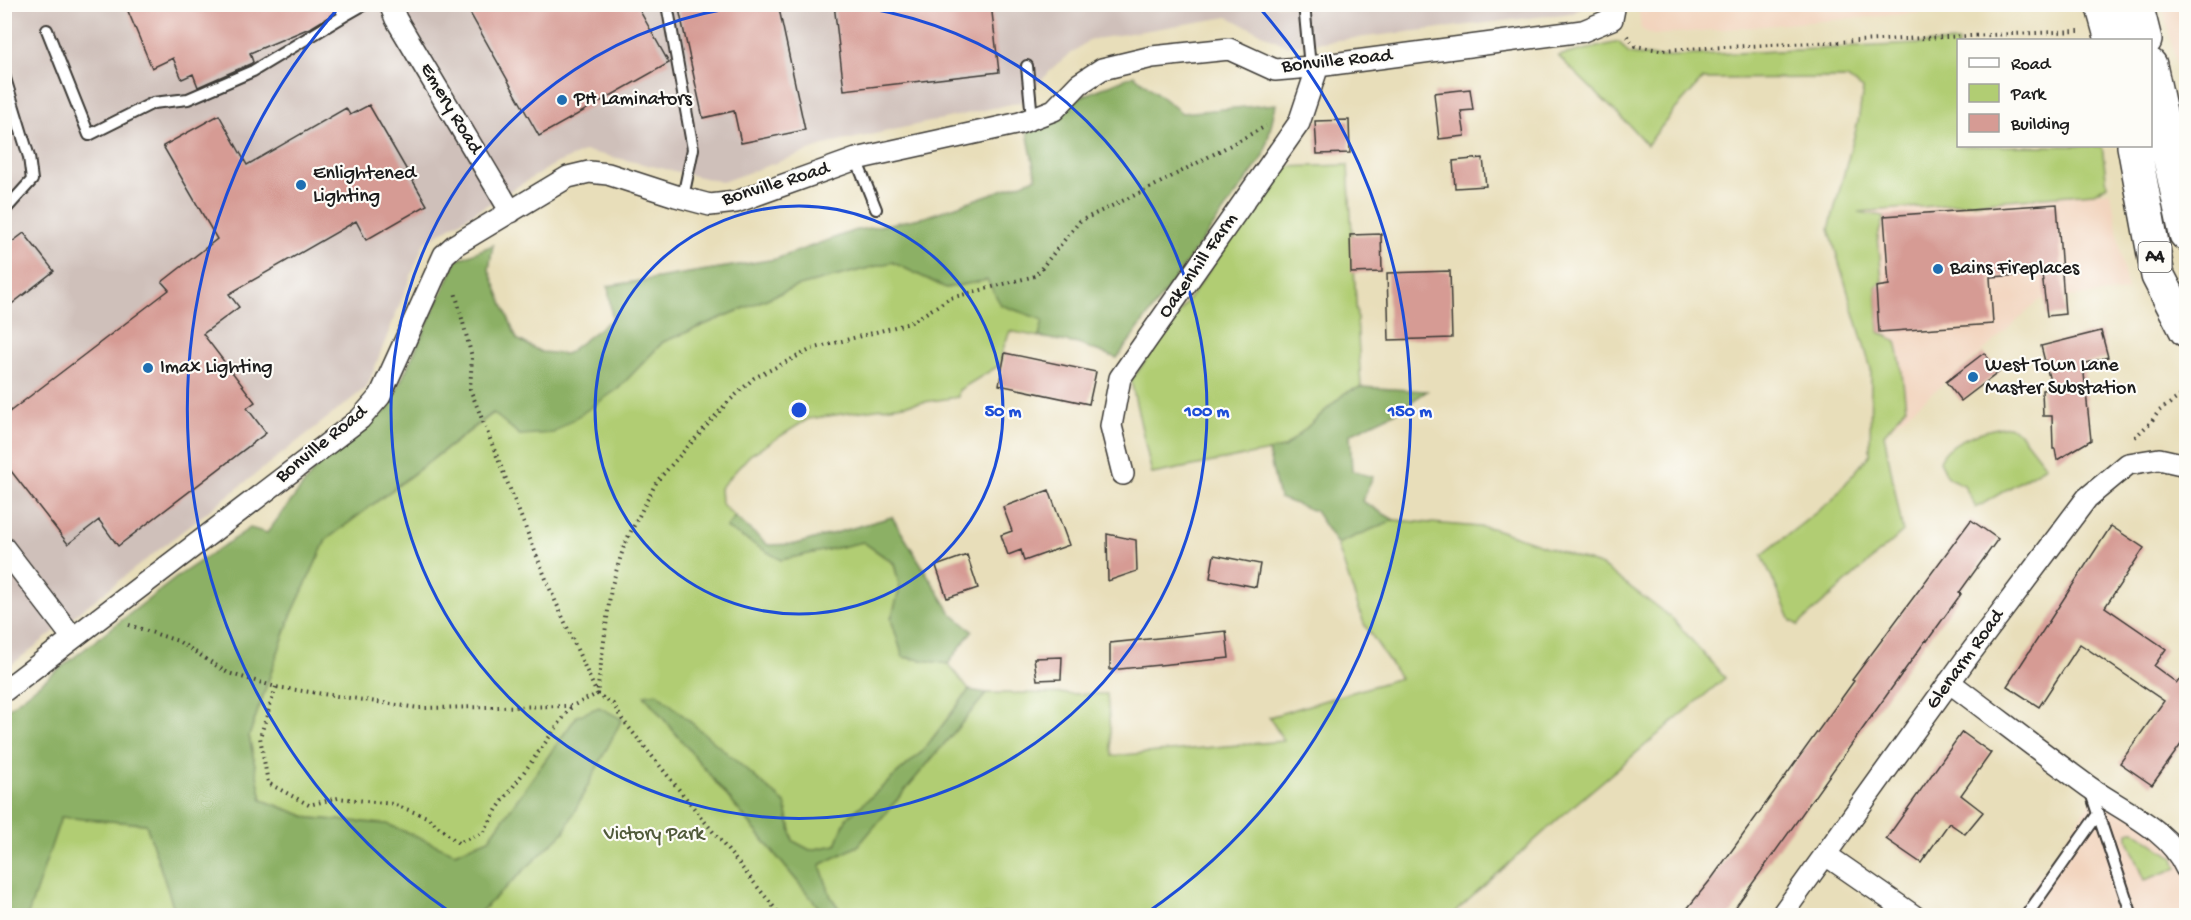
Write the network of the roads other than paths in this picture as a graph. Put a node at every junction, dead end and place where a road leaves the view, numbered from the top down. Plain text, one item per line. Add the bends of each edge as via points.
1 (339, 4) edge
2 (365, 4) edge
3 (390, 4) edge
4 (665, 4) edge
5 (1304, 4) edge
6 (2136, 4) edge
7 (1613, 12) edge
8 (344, 16) junction
9 (47, 30) dead end
10 (2145, 39) edge
11 (1027, 66) dead end
12 (1314, 67) junction
13 (2152, 70) edge
14 (4, 75) edge
15 (1032, 118) junction
16 (2134, 147) edge
17 (856, 159) junction
18 (683, 197) junction
19 (876, 209) dead end
20 (4, 211) edge
21 (511, 212) junction
22 (2187, 234) edge
23 (2187, 330) edge
24 (2187, 465) edge
25 (1123, 474) dead end
26 (4, 548) edge
27 (73, 638) junction
28 (1949, 682) junction
29 (4, 691) edge
30 (2089, 787) junction
31 (2098, 814) junction
32 (1826, 855) junction
33 (2187, 868) edge
34 (1781, 915) edge
35 (1914, 915) edge
36 (2026, 915) edge
37 (2132, 915) edge

1 - 8 lane
2 - 8 lane
3 - 21 street, Emery Road
4 - 18 lane via 693,149
5 - 12 lane
6 - 10 highway
7 - 12 street, Bonville Road via 1583,31
8 - 9 lane via 253,71 188,99 153,103 88,135
11 - 15 lane
12 - 15 street, Bonville Road via 1275,70 1229,49 1152,57 1102,69 1079,84 1054,110
12 - 25 street, Oakenhill Farm via 1299,123 1120,378 1111,426
13 - 22 highway, A4
14 - 20 lane via 29,157 32,180
15 - 17 street, Bonville Road
16 - 23 highway, A4 via 2158,276
17 - 18 street, Bonville Road via 736,202 710,205
17 - 19 lane
18 - 21 street, Bonville Road via 589,172 568,177
21 - 27 street, Bonville Road via 444,255 380,396 360,419
24 - 28 street, Glenarm Road via 2159,459 2128,464 2087,498
26 - 27 street
27 - 29 street, Bonville Road
28 - 30 street
28 - 32 street, Glenarm Road
30 - 31 lane
30 - 33 street via 2169,840
31 - 36 lane
31 - 37 lane
32 - 34 street, Glenarm Road
32 - 35 street

